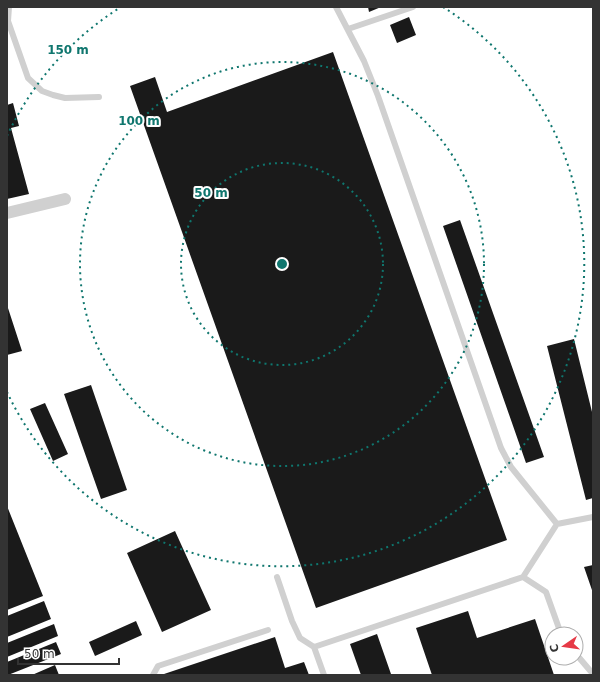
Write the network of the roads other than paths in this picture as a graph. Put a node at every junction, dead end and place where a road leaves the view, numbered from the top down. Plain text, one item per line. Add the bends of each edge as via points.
1 (9, 7) edge
2 (336, 7) edge
3 (414, 7) edge
4 (348, 29) junction
5 (99, 97) dead end
6 (65, 199) dead end
7 (7, 213) edge
8 (593, 517) edge
9 (557, 524) junction
10 (277, 577) dead end
11 (523, 577) junction
12 (558, 626) edge
13 (268, 630) dead end
14 (314, 647) junction
15 (584, 663) edge
16 (593, 674) edge
17 (153, 675) edge
18 (324, 675) edge

1 - 5 lane via 8,21 28,78 42,91 53,95 65,98
2 - 4 lane
3 - 4 lane
4 - 9 lane via 378,96 501,448 511,467
6 - 7 street
8 - 9 lane
9 - 11 lane
10 - 14 lane via 300,638
11 - 12 lane via 546,592
11 - 14 lane
13 - 17 lane via 158,666
14 - 18 lane
15 - 16 lane

